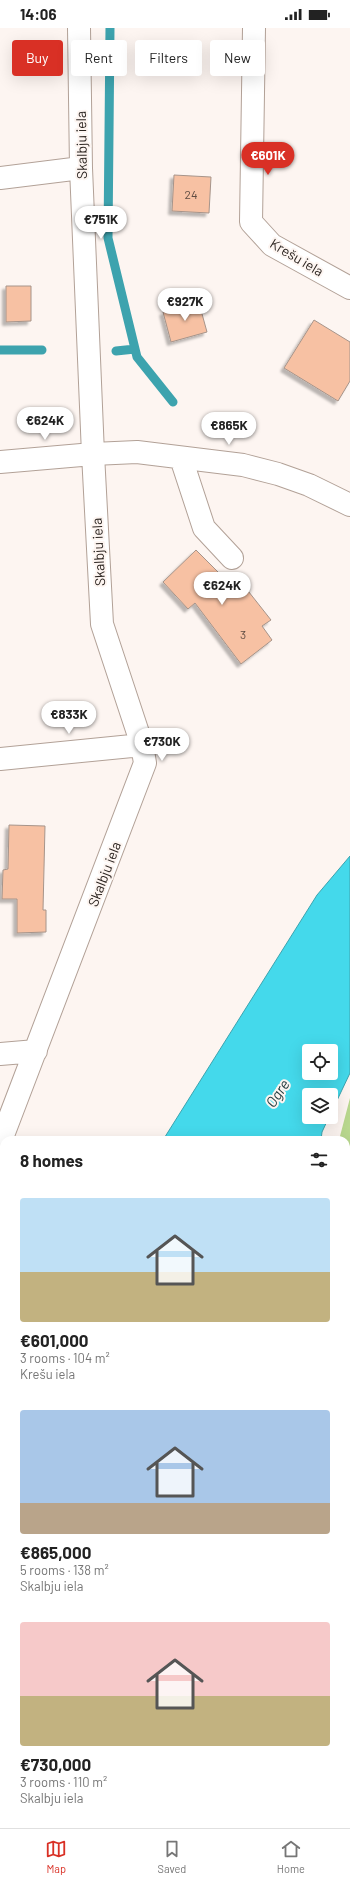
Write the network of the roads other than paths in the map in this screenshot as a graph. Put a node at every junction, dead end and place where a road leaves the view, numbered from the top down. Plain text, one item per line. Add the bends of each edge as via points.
1 (79, 28) edge
2 (254, 28) edge
3 (81, 168) junction
4 (0, 178) edge
5 (350, 288) edge
6 (93, 454) junction
7 (181, 458) junction
8 (0, 462) edge
9 (350, 505) edge
10 (232, 558) dead end
11 (142, 745) junction
12 (0, 759) edge
13 (36, 1051) junction
14 (0, 1054) edge
15 (3, 1136) edge

1 - 3 street, Skalbju iela
2 - 5 street, Krešu iela via 251,222 272,244
3 - 4 street
3 - 6 street, Skalbju iela
6 - 7 street via 137,452
6 - 8 street
6 - 11 street, Skalbju iela via 102,624
7 - 9 street via 243,465 278,474 309,485
7 - 10 street via 204,528
11 - 12 street
11 - 13 street, Skalbju iela via 145,763 136,791
13 - 14 street
13 - 15 street, Skalbju iela

